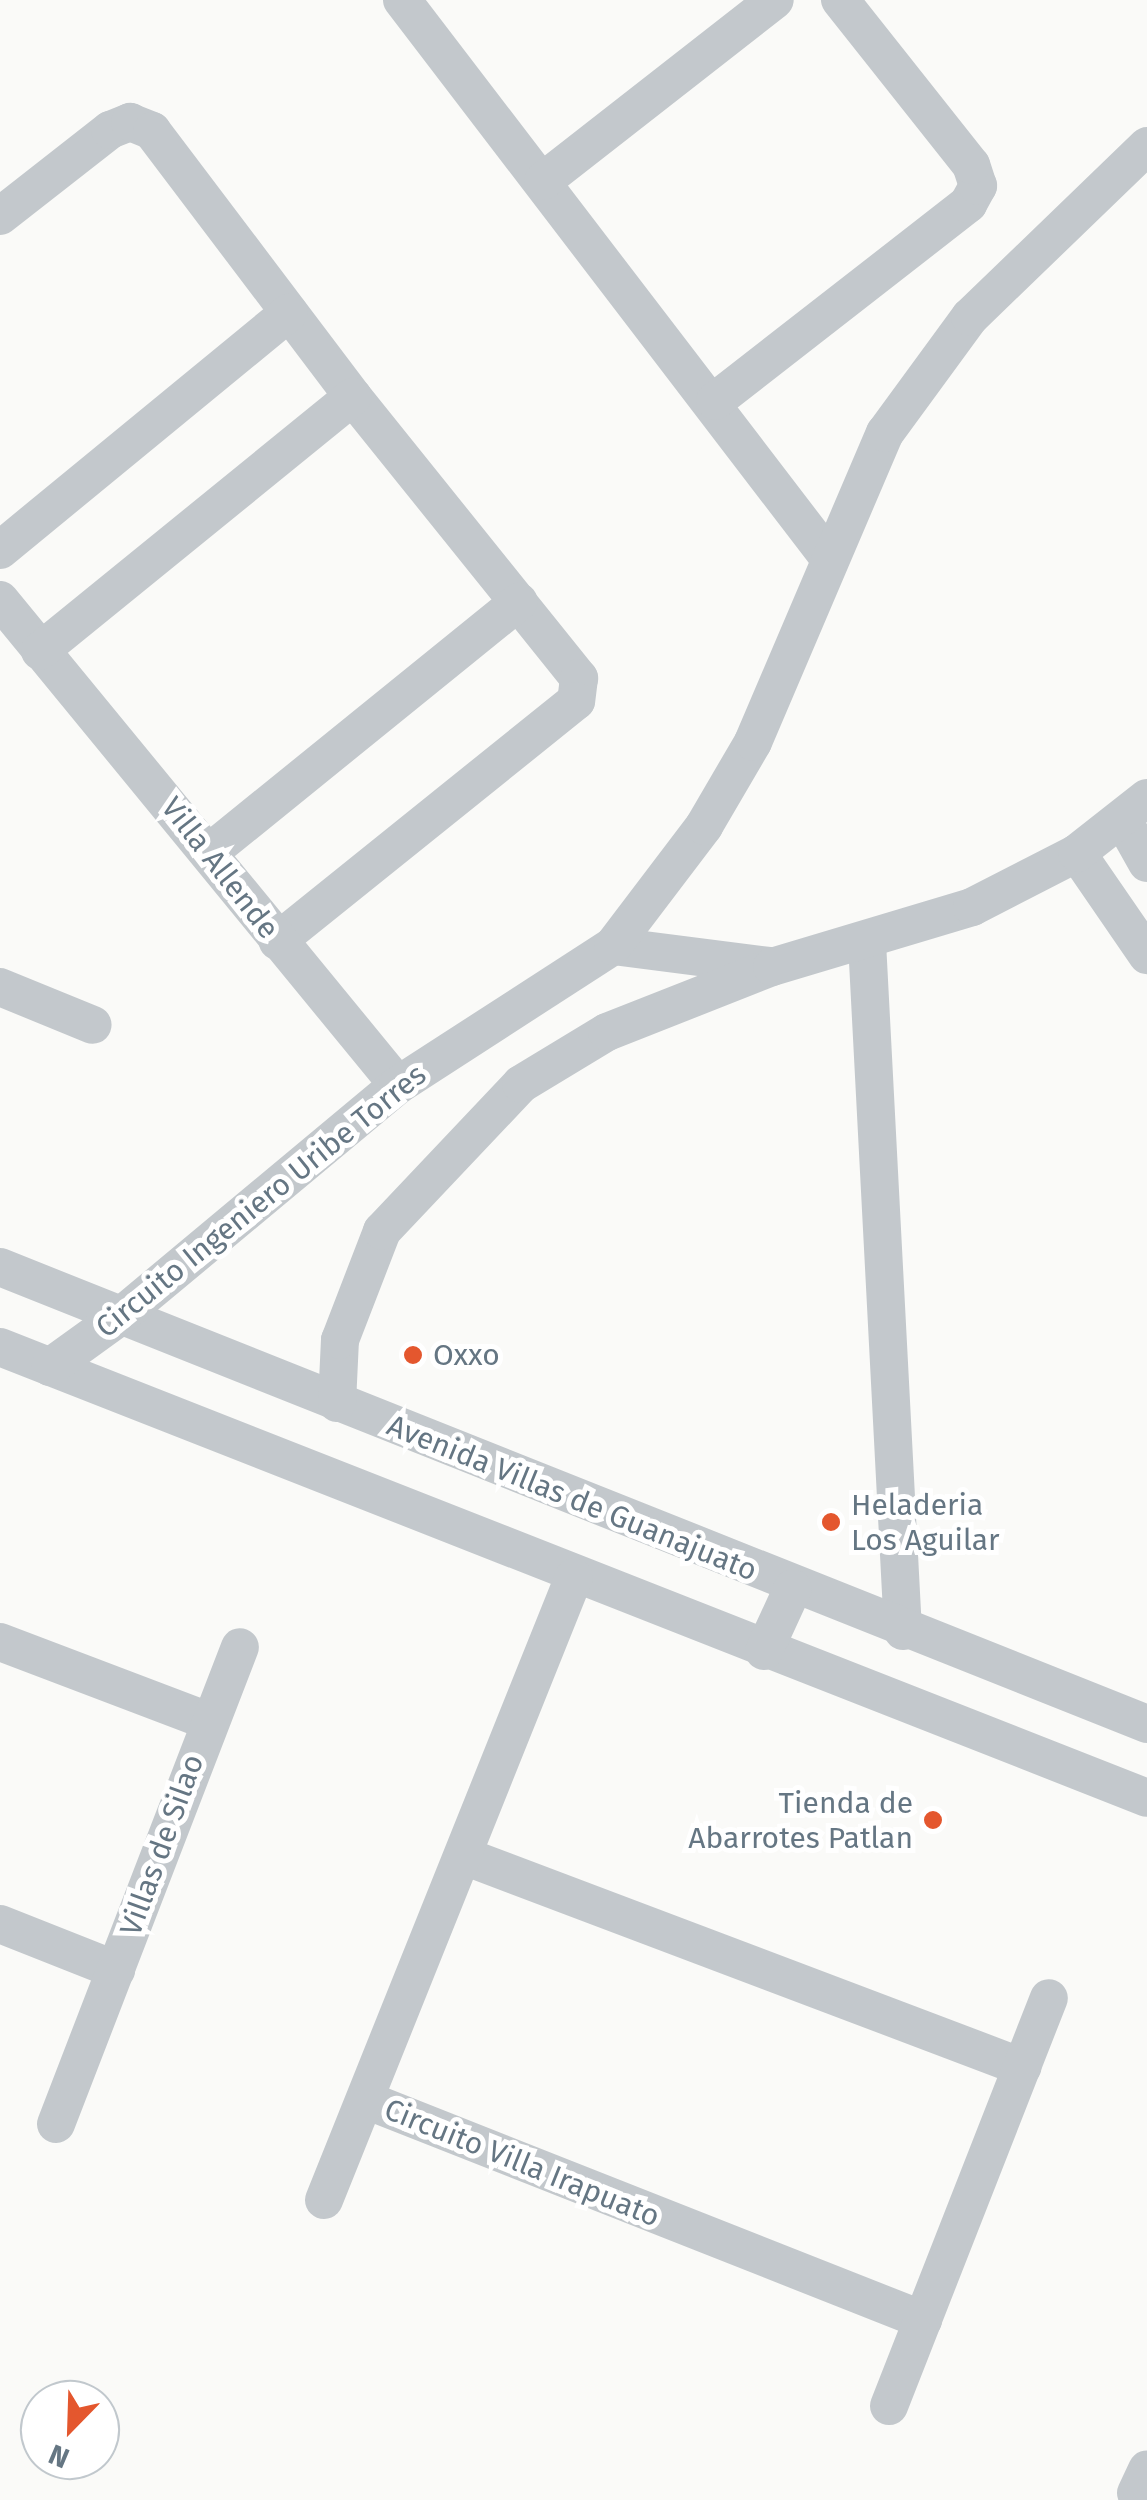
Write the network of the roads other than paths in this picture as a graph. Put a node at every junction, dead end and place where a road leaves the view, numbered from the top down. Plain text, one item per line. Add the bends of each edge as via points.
1 (402, 0) edge
2 (775, 0) edge
3 (840, 0) edge
4 (1147, 146) edge
5 (544, 181) junction
6 (0, 216) edge
7 (289, 313) junction
8 (353, 397) junction
9 (716, 401) junction
10 (0, 550) edge
11 (829, 558) junction
12 (0, 600) edge
13 (518, 602) junction
14 (40, 651) junction
15 (1136, 810) edge
16 (211, 852) junction
17 (1077, 853) junction
18 (1147, 863) edge
19 (277, 941) junction
20 (867, 942) junction
21 (614, 946) junction
22 (1147, 955) edge
23 (772, 967) junction
24 (0, 987) edge
25 (93, 1025) dead end
26 (398, 1085) junction
27 (0, 1267) edge
28 (122, 1315) junction
29 (0, 1347) edge
30 (50, 1367) junction
31 (337, 1403) junction
32 (574, 1576) junction
33 (793, 1588) junction
34 (903, 1631) junction
35 (0, 1642) edge
36 (240, 1647) dead end
37 (764, 1651) junction
38 (208, 1720) junction
39 (1147, 1724) edge
40 (1147, 1798) edge
41 (464, 1856) junction
42 (0, 1924) edge
43 (116, 1970) junction
44 (1049, 1998) dead end
45 (1022, 2068) junction
46 (366, 2100) junction
47 (56, 2124) dead end
48 (324, 2200) dead end
49 (923, 2320) junction
50 (889, 2406) dead end

1 - 5 street
2 - 5 street
3 - 9 street via 971,165 978,186 968,204
4 - 11 street, Circuito Ingeniero Uribe Torres via 970,316 885,433
5 - 9 street
6 - 7 street via 110,130 130,122 152,131
7 - 8 street
7 - 10 street
8 - 13 street
8 - 14 street
9 - 11 street
11 - 21 street, Circuito Ingeniero Uribe Torres via 752,742 704,826
12 - 14 street, Villa Allende
13 - 16 street
13 - 19 street via 579,678 576,701
14 - 16 street, Villa Allende
15 - 17 street
15 - 18 street
16 - 19 street, Villa Allende
17 - 20 street via 972,907
17 - 22 street
19 - 26 street, Villa Allende
20 - 23 street
20 - 34 street
21 - 23 street
21 - 26 street, Circuito Ingeniero Uribe Torres
23 - 31 street via 607,1032 522,1084 454,1148 382,1231 340,1340
24 - 25 street
26 - 28 street, Circuito Ingeniero Uribe Torres
27 - 28 street, Avenida Villas de Guanajuato
28 - 30 street, Circuito Ingeniero Uribe Torres
28 - 31 street, Avenida Villas de Guanajuato
29 - 30 street
30 - 32 street
31 - 33 street, Avenida Villas de Guanajuato
32 - 37 street
32 - 41 street, Circuito Villa Irapuato
33 - 34 street, Avenida Villas de Guanajuato
33 - 37 street
34 - 39 street, Avenida Villas de Guanajuato
35 - 38 street, Villas de Silao
36 - 38 street, Villas de Silao
37 - 40 street
38 - 43 street, Villas de Silao
41 - 45 street
41 - 46 street, Circuito Villa Irapuato
42 - 43 street, Villas de Silao
43 - 47 street, Villas de Silao
44 - 45 street
45 - 49 street
46 - 48 street
46 - 49 street, Circuito Villa Irapuato
49 - 50 street

